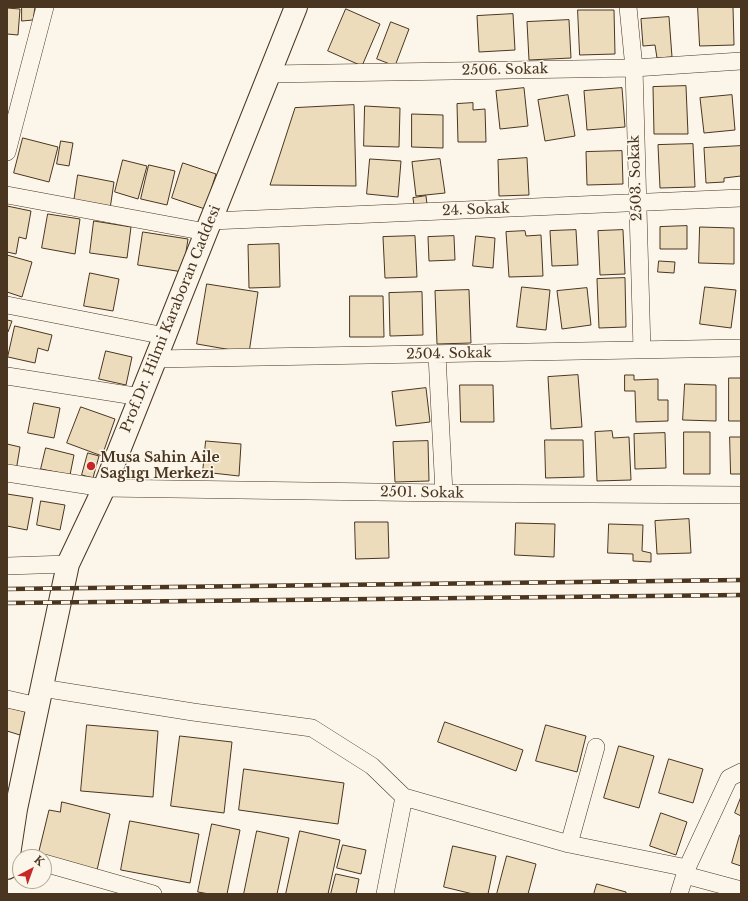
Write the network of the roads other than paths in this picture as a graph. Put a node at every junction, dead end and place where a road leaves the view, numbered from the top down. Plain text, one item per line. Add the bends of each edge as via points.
1 (45, 7) edge
2 (296, 7) edge
3 (628, 7) edge
4 (741, 61) edge
5 (634, 68) junction
6 (270, 74) junction
7 (7, 152) edge
8 (7, 195) edge
9 (741, 198) edge
10 (637, 203) junction
11 (209, 226) junction
12 (7, 305) edge
13 (165, 336) junction
14 (741, 348) edge
15 (642, 350) junction
16 (437, 355) junction
17 (156, 359) junction
18 (7, 376) edge
19 (141, 397) junction
20 (7, 473) edge
21 (104, 488) junction
22 (444, 493) junction
23 (741, 495) edge
24 (68, 564) junction
25 (7, 566) edge
26 (40, 697) junction
27 (7, 699) edge
28 (596, 747) dead end
29 (741, 772) edge
30 (404, 797) junction
31 (12, 808) edge
32 (569, 844) junction
33 (13, 849) edge
34 (52, 865) edge
35 (686, 872) junction
36 (741, 890) edge
37 (153, 894) edge
38 (385, 894) edge
39 (679, 894) edge

1 - 7 street
2 - 6 street, Prof.Dr. Hilmi Karaboran Caddesi
3 - 5 street, 2503. Sokak
4 - 5 street, 2506. Sokak
5 - 6 street, 2506. Sokak
5 - 10 street, 2503. Sokak
6 - 11 street, Prof.Dr. Hilmi Karaboran Caddesi
8 - 11 street, 24. Sokak
9 - 10 street, 24. Sokak
10 - 11 street, 24. Sokak
10 - 15 street, 2503. Sokak
11 - 13 street, Prof.Dr. Hilmi Karaboran Caddesi
12 - 13 street
13 - 17 street, Prof.Dr. Hilmi Karaboran Caddesi
14 - 15 street, 2504. Sokak
15 - 16 street, 2504. Sokak
16 - 17 street, 2504. Sokak
16 - 22 street
17 - 19 street, Prof.Dr. Hilmi Karaboran Caddesi
18 - 19 street
19 - 21 street, Prof.Dr. Hilmi Karaboran Caddesi
20 - 21 street, 2501. Sokak
21 - 22 street, 2501. Sokak
21 - 24 street, Prof.Dr. Hilmi Karaboran Caddesi
22 - 23 street, 2501. Sokak
24 - 25 street
24 - 26 street, Prof.Dr. Hilmi Karaboran Caddesi
26 - 27 street
26 - 30 street via 192,712 312,728 372,766
26 - 31 street, Prof.Dr. Hilmi Karaboran Caddesi
28 - 32 street
29 - 35 street via 730,778
30 - 32 street
30 - 38 street
31 - 33 street, Prof.Dr. Hilmi Karaboran Caddesi
32 - 35 street
34 - 37 street
35 - 36 street
35 - 39 street

